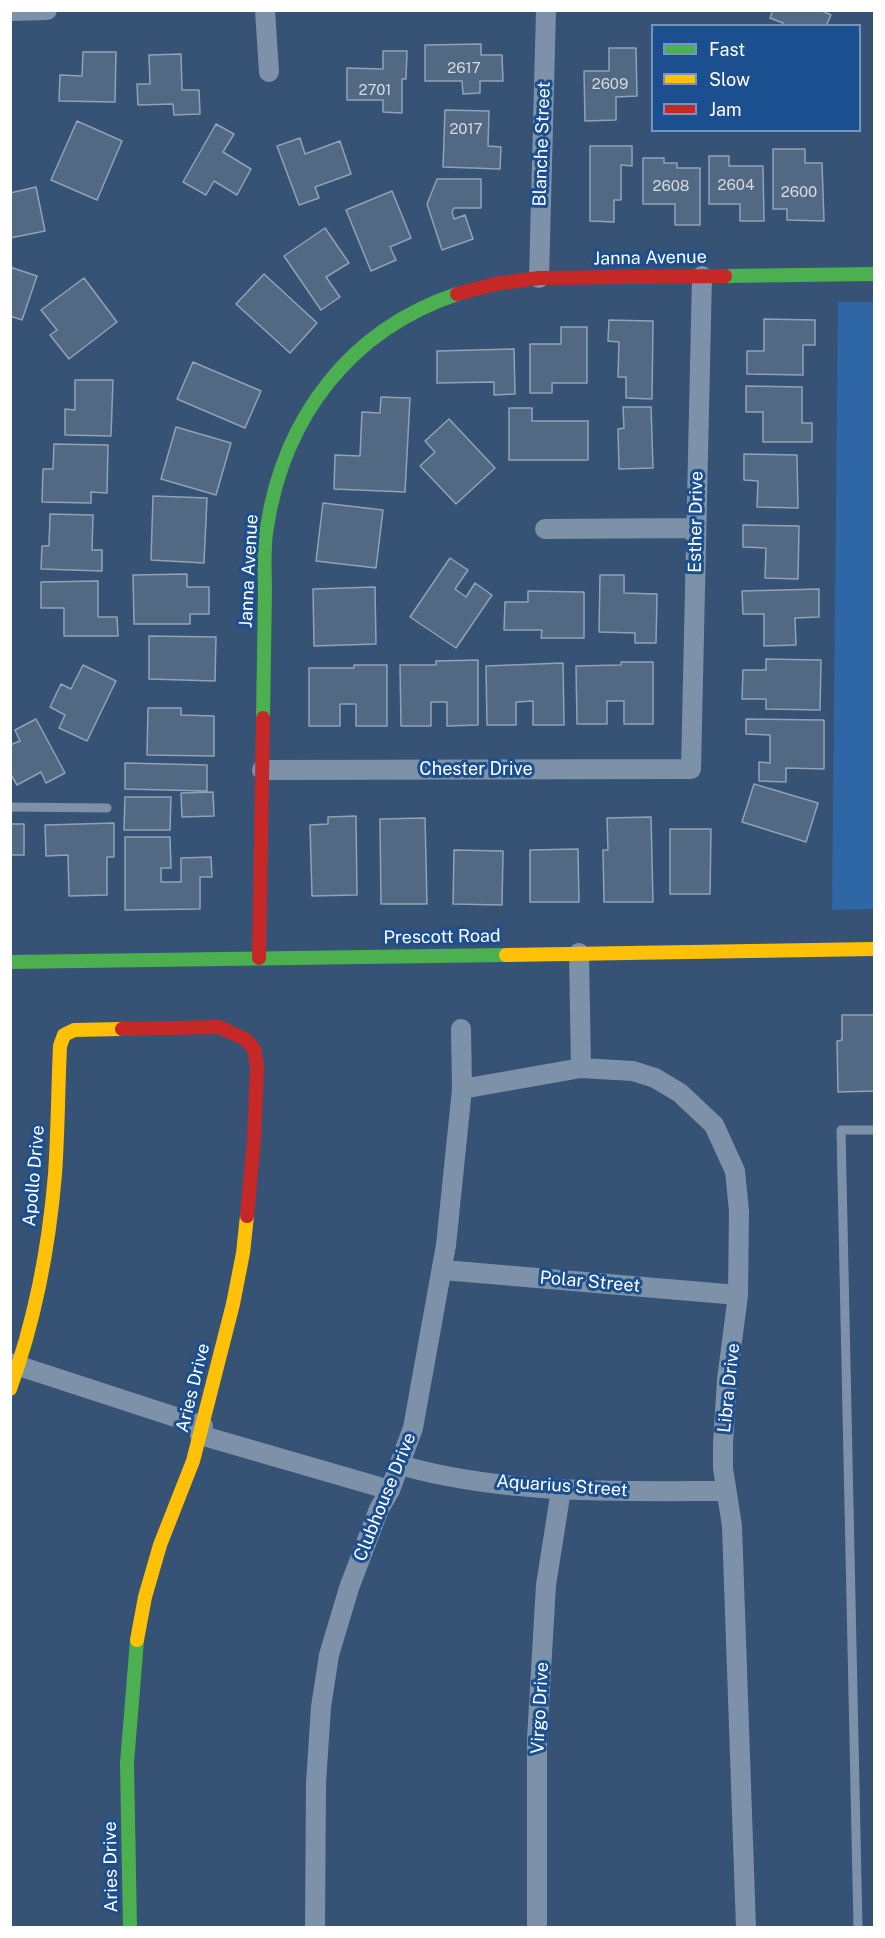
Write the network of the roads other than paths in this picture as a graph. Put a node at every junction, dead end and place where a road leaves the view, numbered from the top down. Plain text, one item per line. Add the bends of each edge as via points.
1 (47, 10) edge
2 (265, 10) edge
3 (546, 10) edge
4 (10, 11) edge
5 (269, 72) dead end
6 (874, 274) edge
7 (702, 276) junction
8 (539, 278) junction
9 (696, 528) junction
10 (545, 529) dead end
11 (691, 769) joint
12 (262, 770) junction
13 (10, 807) edge
14 (107, 808) dead end
15 (874, 949) edge
16 (579, 953) junction
17 (260, 958) junction
18 (10, 962) edge
19 (461, 1029) dead end
20 (64, 1035) joint
21 (581, 1068) junction
22 (462, 1089) junction
23 (874, 1130) edge
24 (443, 1270) junction
25 (738, 1295) junction
26 (15, 1364) edge
27 (10, 1389) edge
28 (201, 1431) junction
29 (400, 1466) junction
30 (390, 1490) junction
31 (561, 1490) junction
32 (726, 1491) junction
33 (130, 1928) edge
34 (315, 1928) edge
35 (537, 1928) edge
36 (746, 1928) edge
37 (858, 1928) edge

1 - 4 street
2 - 5 street
3 - 8 street, Blanche Street
6 - 7 street, Janna Avenue
7 - 8 street, Janna Avenue
7 - 9 street, Esther Drive
8 - 12 street, Janna Avenue via 454,294 383,329 326,382 301,421 274,489 267,530
9 - 10 street
9 - 11 street, Esther Drive
11 - 12 street, Chester Drive
12 - 17 street, Janna Avenue
13 - 14 lane
15 - 16 street, Prescott Road
16 - 17 street, Prescott Road
16 - 21 street
17 - 18 street, Prescott Road
19 - 22 street, Clubhouse Drive
20 - 26 street, Apollo Drive via 60,1046 55,1174 48,1229 37,1290
20 - 28 street, Aries Drive via 74,1030 219,1027 245,1039 254,1049 254,1140 243,1253
21 - 22 street, Libra Drive
21 - 25 street, Libra Drive via 633,1071 655,1078 680,1093 714,1125 735,1171 739,1211
22 - 24 street, Clubhouse Drive
23 - 37 lane via 842,1130
24 - 25 street, Polar Street
24 - 29 street, Clubhouse Drive via 413,1428
25 - 32 street, Libra Drive via 723,1444
26 - 27 street, Apollo Drive
26 - 28 street
28 - 30 street
28 - 33 street, Aries Drive via 160,1545 135,1648 127,1763
29 - 30 street, Clubhouse Drive
29 - 31 street, Aquarius Street via 439,1476
30 - 34 street, Clubhouse Drive via 348,1588 329,1655 316,1783
31 - 32 street, Aquarius Street
31 - 35 street, Virgo Drive via 546,1585 537,1739
32 - 36 street, Libra Drive via 732,1526

